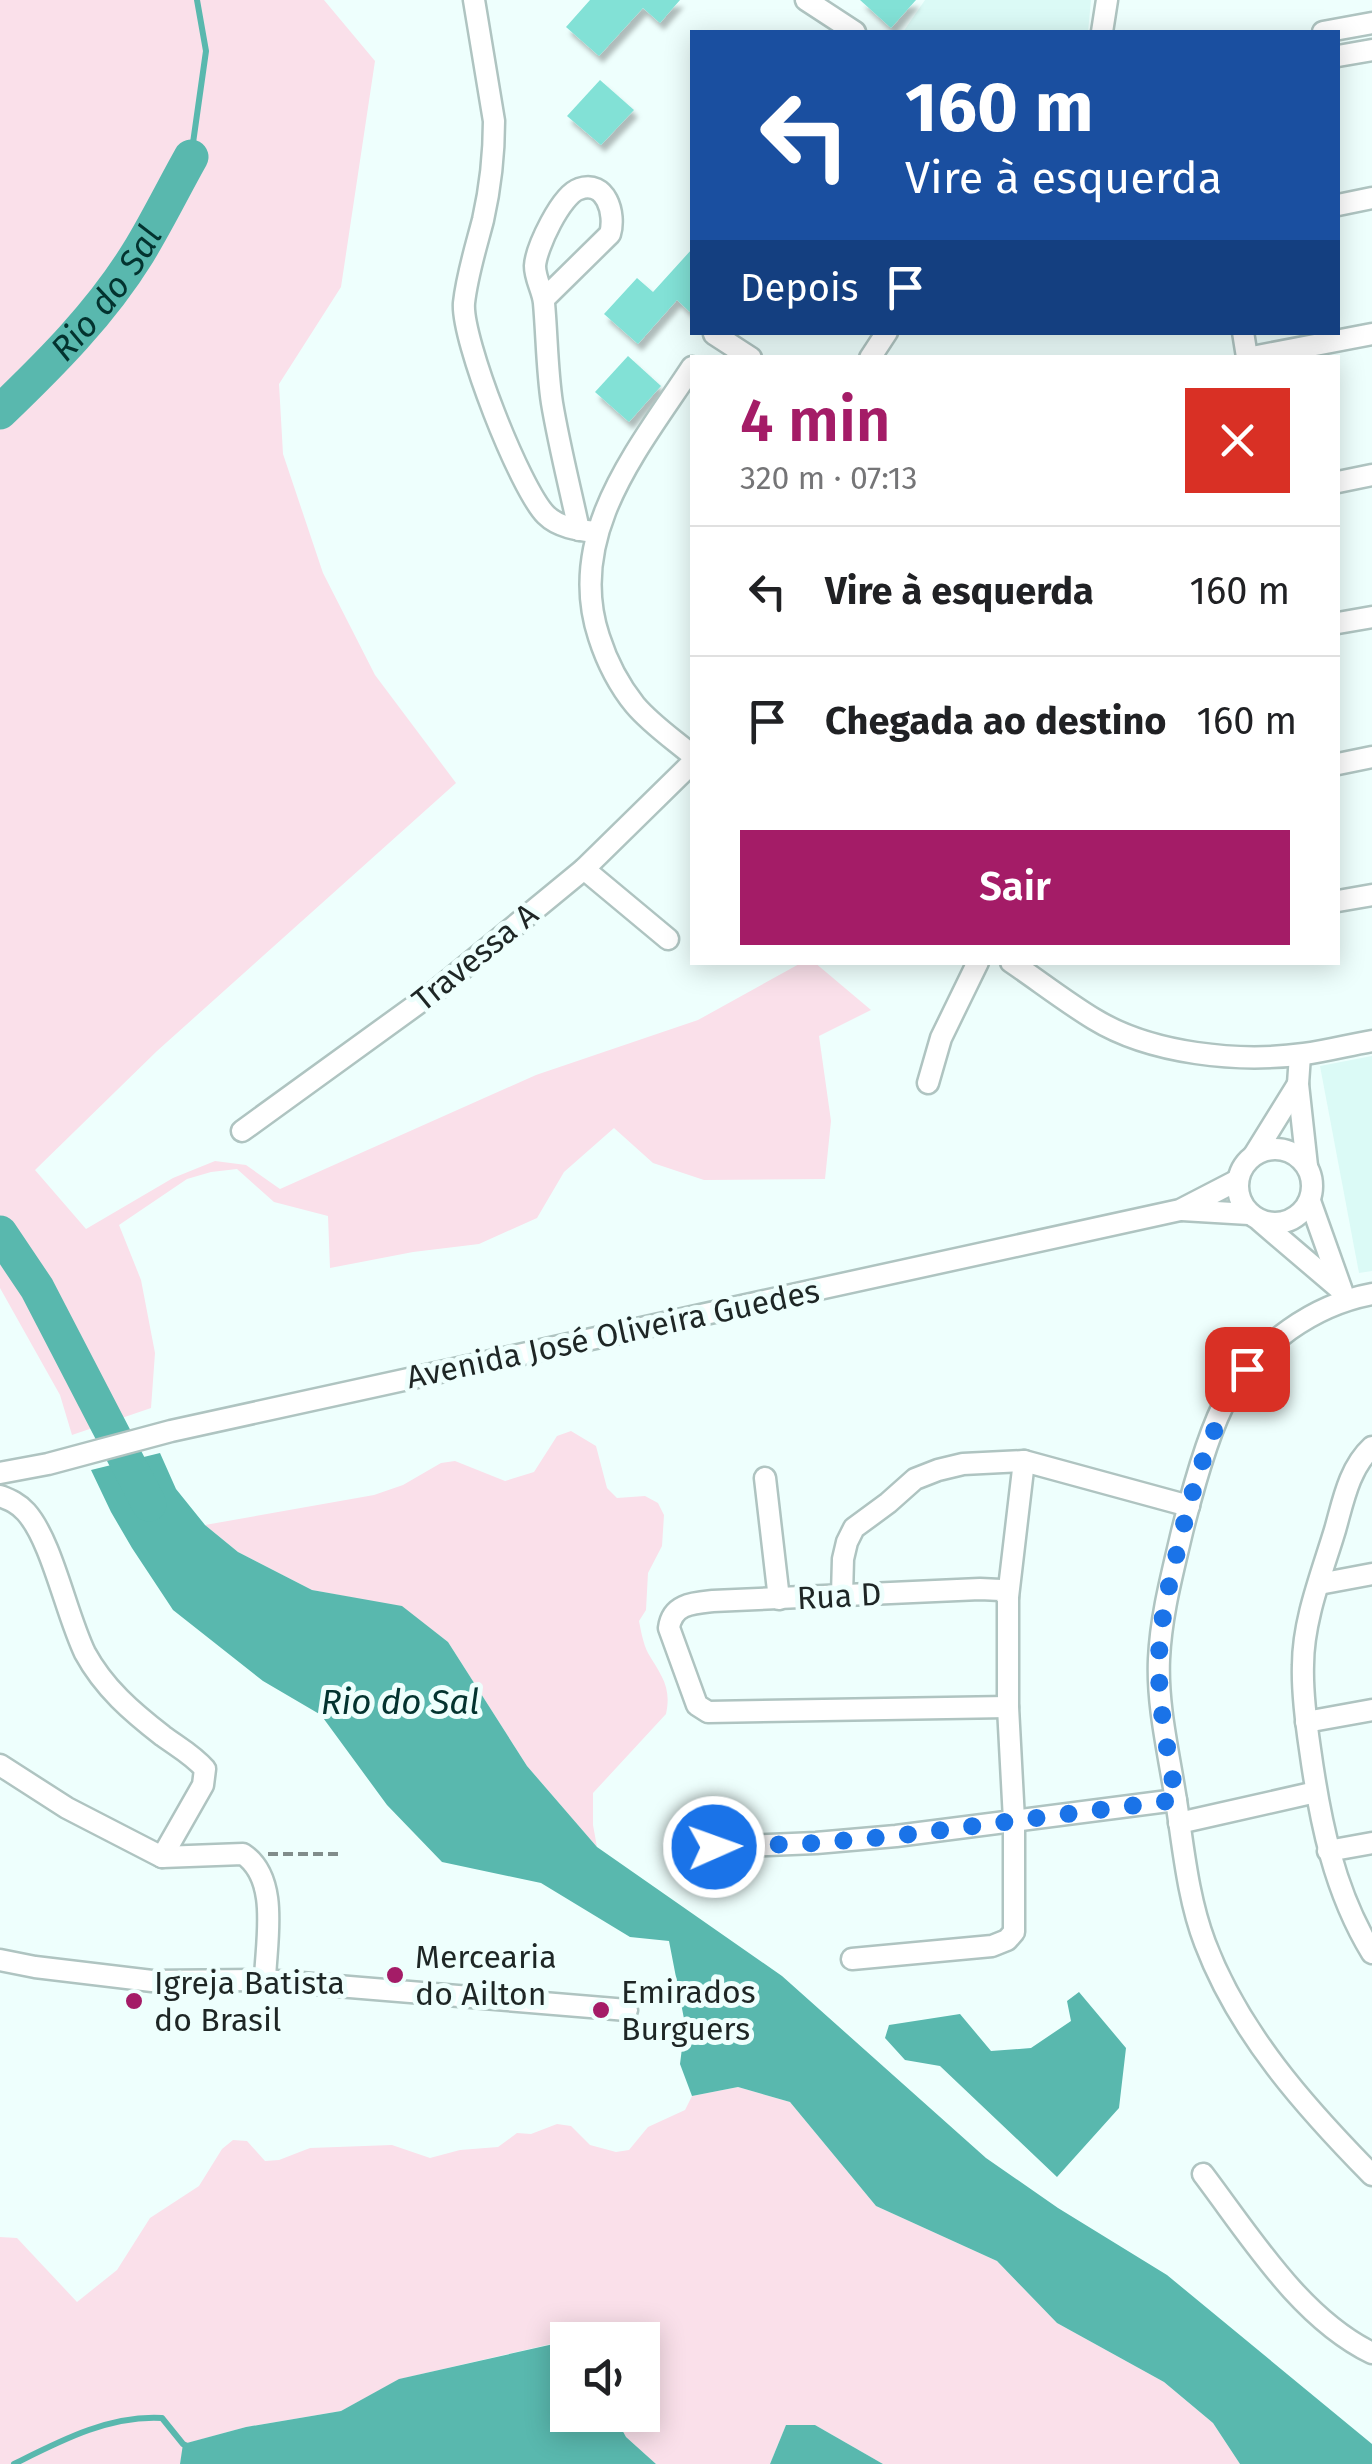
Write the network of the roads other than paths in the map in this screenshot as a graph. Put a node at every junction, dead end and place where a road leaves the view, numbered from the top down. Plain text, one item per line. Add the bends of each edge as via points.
1 (474, 0) edge
2 (1107, 0) edge
3 (815, 2) edge
4 (1372, 23) edge
5 (852, 30) edge
6 (1102, 30) edge
7 (1334, 30) edge
8 (1372, 50) edge
9 (1340, 56) edge
10 (1372, 198) edge
11 (1340, 204) edge
12 (544, 299) junction
13 (1372, 334) edge
14 (718, 335) edge
15 (747, 355) edge
16 (1258, 355) edge
17 (690, 370) edge
18 (1372, 475) edge
19 (1340, 482) edge
20 (588, 531) junction
21 (1372, 617) edge
22 (1340, 623) edge
23 (690, 752) edge
24 (1372, 757) edge
25 (1340, 764) edge
26 (690, 765) edge
27 (584, 869) junction
28 (1372, 896) edge
29 (1340, 902) edge
30 (668, 939) dead end
31 (976, 965) edge
32 (1016, 965) edge
33 (1372, 1041) edge
34 (1300, 1054) junction
35 (928, 1082) dead end
36 (1298, 1084) junction
37 (242, 1132) dead end
38 (1254, 1155) junction
39 (1307, 1166) junction
40 (1238, 1180) junction
41 (1310, 1201) junction
42 (1180, 1210) junction
43 (1255, 1217) junction
44 (1372, 1294) edge
45 (1344, 1295) junction
46 (1372, 1447) edge
47 (1024, 1460) junction
48 (0, 1473) edge
49 (765, 1478) dead end
50 (0, 1496) edge
51 (1189, 1506) junction
52 (1372, 1574) edge
53 (1319, 1584) junction
54 (842, 1594) junction
55 (1008, 1597) junction
56 (779, 1599) junction
57 (1008, 1707) junction
58 (1372, 1710) edge
59 (1306, 1722) junction
60 (0, 1765) edge
61 (1316, 1792) junction
62 (1176, 1800) junction
63 (1014, 1820) junction
64 (1179, 1823) junction
65 (1372, 1843) edge
66 (714, 1847) dead end
67 (1328, 1851) junction
68 (162, 1858) junction
69 (1372, 1954) edge
70 (852, 1959) dead end
71 (0, 1960) edge
72 (265, 1980) junction
73 (627, 2010) dead end
74 (1203, 2174) dead end
75 (1372, 2174) edge
76 (1371, 2351) edge

1 - 20 street via 494,139 464,301 466,331 530,494 554,521
2 - 6 street
3 - 5 street
4 - 7 street
8 - 9 street
10 - 11 street
12 - 12 street via 610,234 611,207 592,188 569,194 540,249 536,266
12 - 20 street via 552,403
13 - 16 street
14 - 15 street
17 - 20 street
18 - 19 street
20 - 23 street via 592,612 606,656 636,706
21 - 22 street
24 - 25 street
26 - 27 street, Travessa A
27 - 30 street
27 - 37 street, Travessa A via 438,989
28 - 29 street
31 - 35 street
32 - 34 street via 1096,1020 1141,1040 1236,1058
33 - 34 street
34 - 36 street
36 - 38 street
36 - 39 street
38 - 39 street via 1276,1148
38 - 40 street
39 - 41 street
40 - 42 street, Avenida José Oliveira Guedes
40 - 43 street via 1242,1204
41 - 43 street via 1284,1223
41 - 45 street
42 - 43 street, Avenida José Oliveira Guedes
42 - 48 street, Avenida José Oliveira Guedes
43 - 45 street
44 - 45 street
45 - 51 street via 1285,1332 1247,1369 1227,1398
46 - 53 street via 1349,1484
47 - 51 street
47 - 54 street via 963,1464 909,1484 851,1532
47 - 55 street
49 - 56 street
50 - 68 street via 30,1517 86,1655 109,1690 205,1769 203,1785
51 - 62 street via 1163,1611 1158,1663
52 - 53 street
53 - 59 street via 1302,1663
54 - 55 street, Rua D via 980,1589
54 - 56 street, Rua D
55 - 57 street
56 - 57 street, Rua D via 694,1603 672,1616 671,1635 704,1711
57 - 63 street
58 - 59 street
59 - 61 street
60 - 68 street
61 - 64 street
61 - 67 street
62 - 63 street
62 - 64 street
63 - 66 street via 848,1840
63 - 70 street via 1011,1937 992,1946
64 - 75 street via 1204,1941 1230,1997 1288,2082
65 - 67 street
67 - 69 street
68 - 72 street via 243,1854 258,1868 267,1910
71 - 72 street via 152,1981
72 - 73 street
74 - 76 street via 1290,2286 1326,2322

